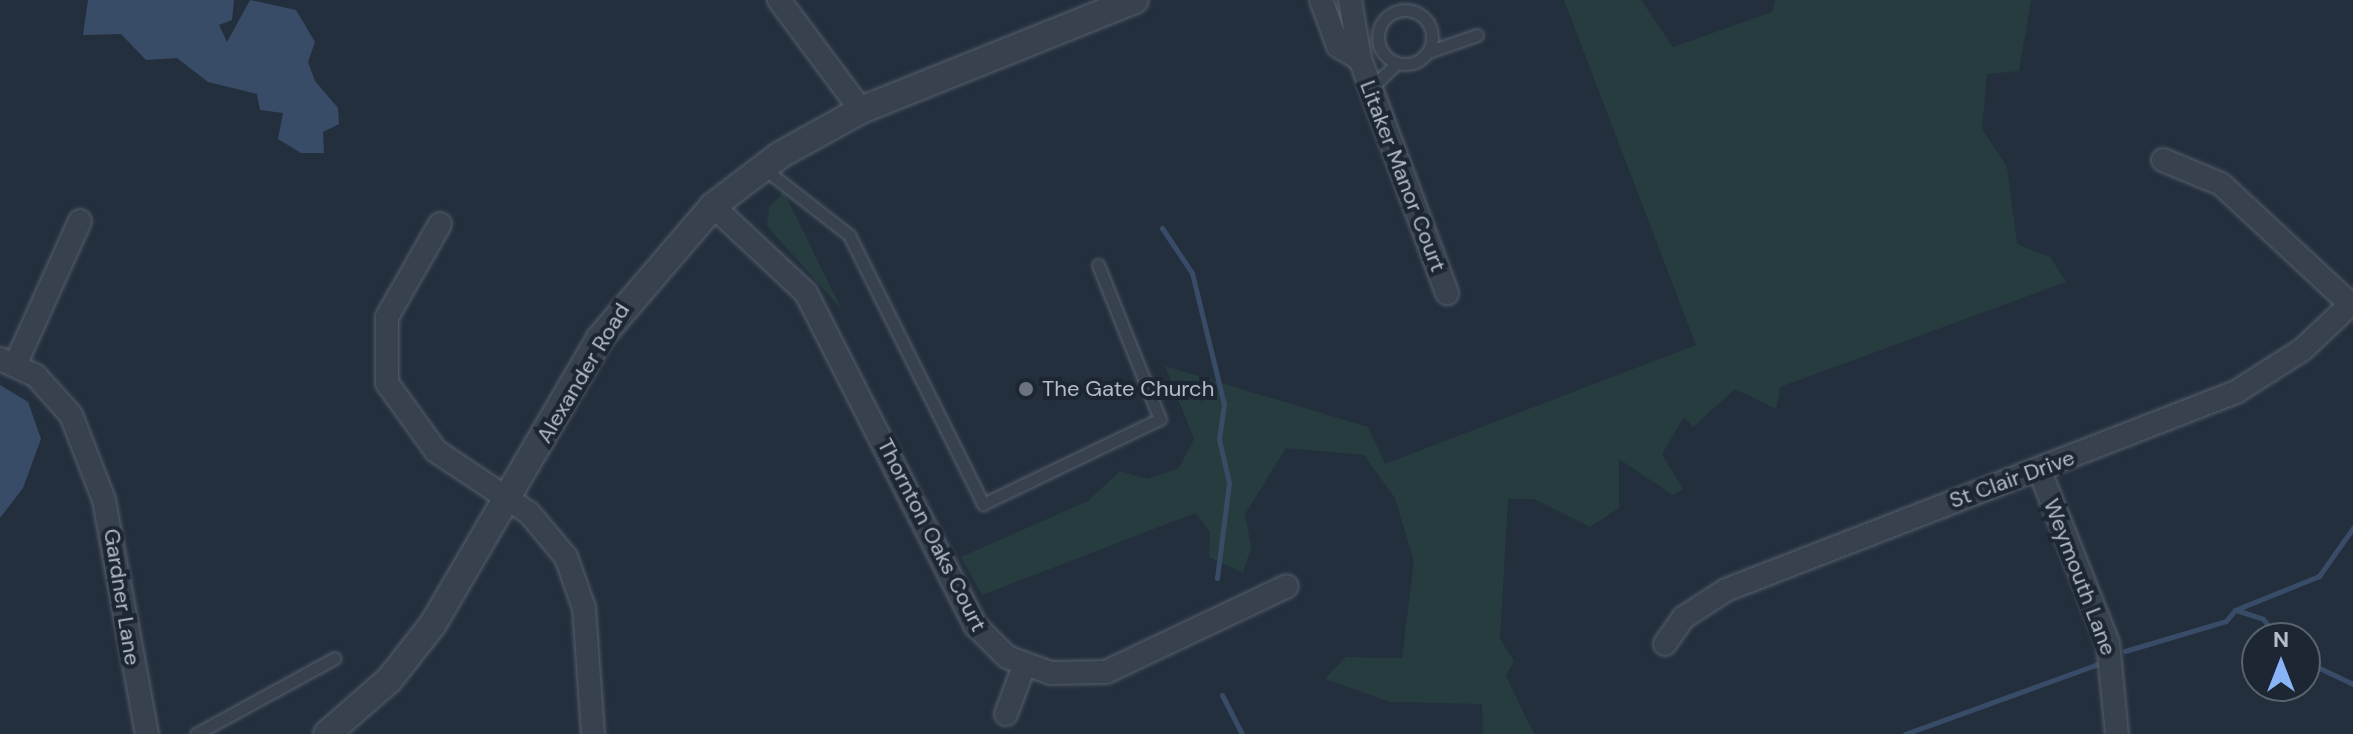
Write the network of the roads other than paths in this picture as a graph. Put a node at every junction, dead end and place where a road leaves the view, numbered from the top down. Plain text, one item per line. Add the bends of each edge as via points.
1 (779, 0) edge
2 (1135, 0) edge
3 (1348, 0) edge
4 (1323, 4) edge
5 (1477, 35) dead end
6 (1428, 52) junction
7 (1360, 59) junction
8 (1397, 63) junction
9 (1370, 88) junction
10 (861, 110) junction
11 (2163, 160) dead end
12 (762, 167) junction
13 (713, 206) junction
14 (80, 221) dead end
15 (440, 224) dead end
16 (1098, 265) dead end
17 (1447, 293) dead end
18 (2352, 303) edge
19 (8, 362) edge
20 (2039, 469) junction
21 (508, 498) junction
22 (1287, 586) dead end
23 (1665, 644) dead end
24 (335, 658) dead end
25 (1024, 666) junction
26 (1006, 714) dead end
27 (147, 734) edge
28 (196, 734) edge
29 (327, 734) edge
30 (593, 734) edge
31 (2117, 734) edge

1 - 10 street
2 - 10 street, Alexander Road
3 - 4 lane
3 - 7 street, Litaker Manor Court
4 - 7 street, Litaker Manor Court via 1338,46
5 - 6 lane
6 - 8 lane via 1415,63
6 - 8 lane via 1433,34 1425,18 1400,11 1378,36
7 - 9 street, Litaker Manor Court
8 - 9 lane
9 - 17 street, Litaker Manor Court
10 - 12 street, Alexander Road
11 - 18 street via 2221,184
12 - 13 street, Alexander Road
12 - 16 lane via 849,235 983,504 1160,419
13 - 21 street, Alexander Road via 629,296
13 - 25 street, Thornton Oaks Court via 806,293 975,625
14 - 19 street
15 - 21 street via 387,317 385,375 396,405 436,451
18 - 20 street, St Clair Drive via 2302,350 2236,392
19 - 27 street, Gardner Lane via 36,376 71,415 104,500
20 - 23 street, St Clair Drive via 1726,590 1683,618
20 - 31 street, Weymouth Lane via 2108,643
21 - 29 street, Alexander Road via 433,624 389,680
21 - 30 street via 549,532 577,582
22 - 25 street via 1106,672
24 - 28 lane
25 - 26 street

